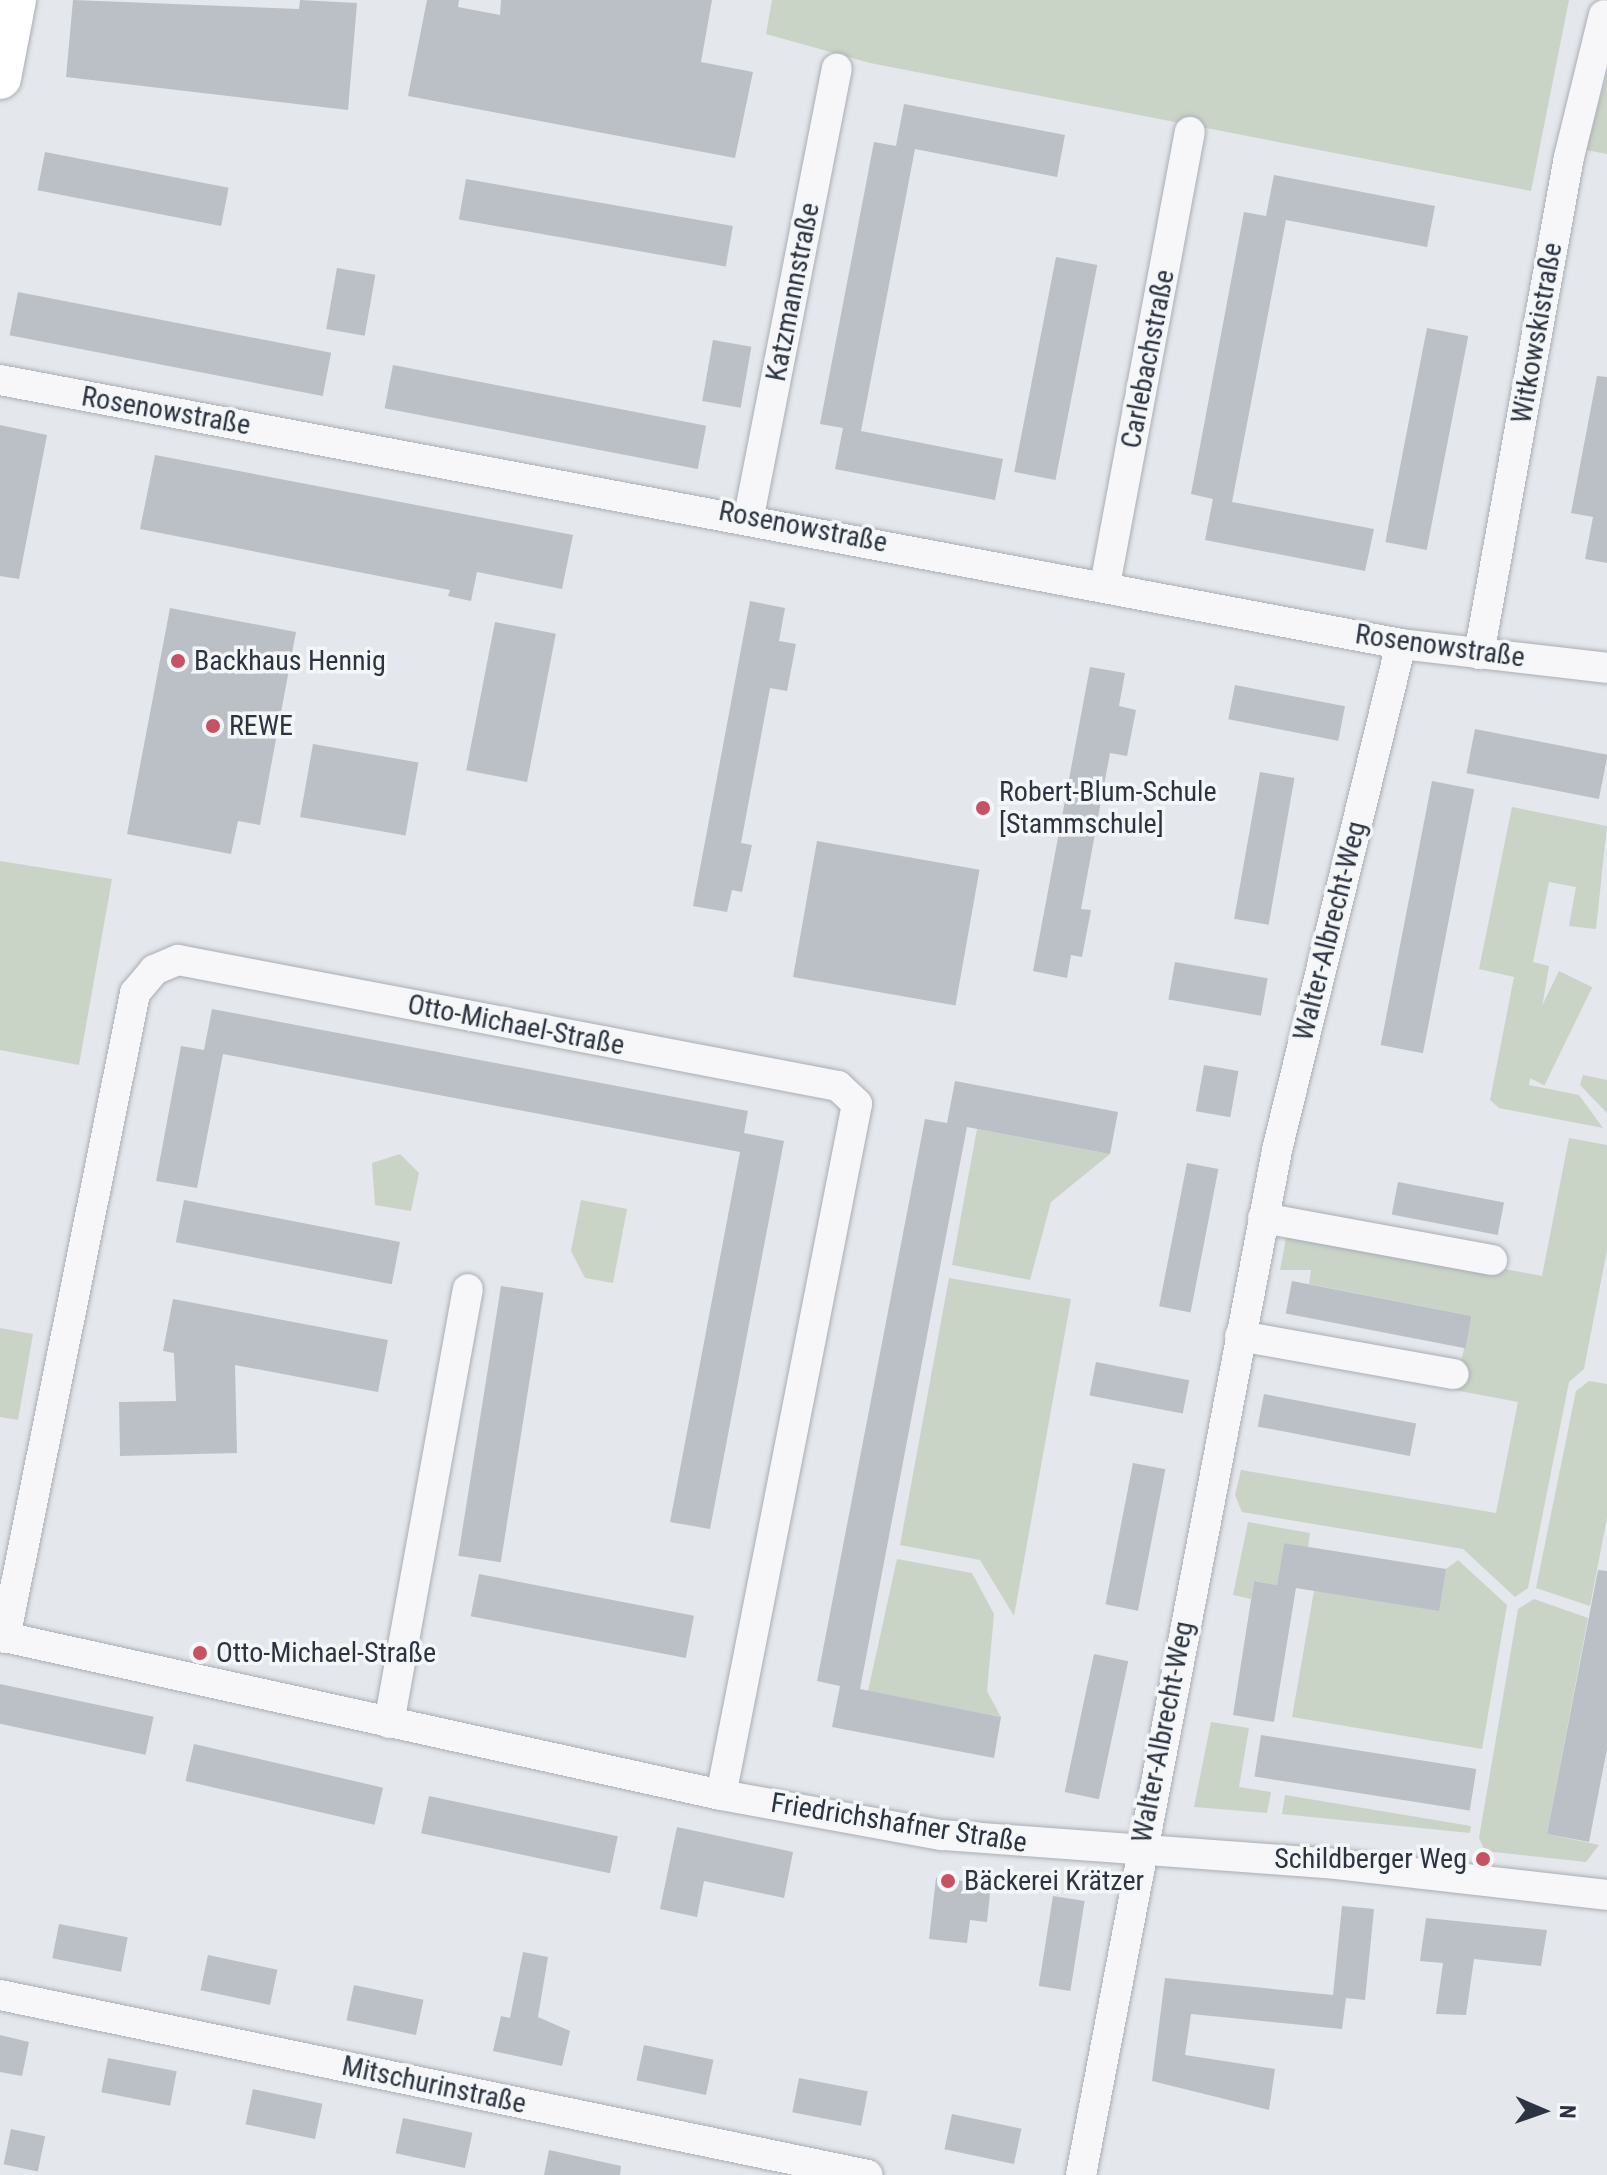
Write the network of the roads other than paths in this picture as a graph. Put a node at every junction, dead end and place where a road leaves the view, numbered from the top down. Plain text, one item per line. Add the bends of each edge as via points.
1 (15, 0) edge
2 (1604, 15) dead end
3 (837, 69) dead end
4 (0, 78) edge
5 (1190, 132) dead end
6 (0, 380) edge
7 (749, 516) junction
8 (1105, 585) junction
9 (1401, 644) junction
10 (1479, 654) junction
11 (1607, 668) edge
12 (1263, 1218) junction
13 (1492, 1260) dead end
14 (468, 1289) dead end
15 (1240, 1336) junction
16 (1454, 1374) dead end
17 (3, 1637) edge
18 (389, 1723) junction
19 (721, 1795) junction
20 (1139, 1853) junction
21 (1607, 1895) edge
22 (0, 1995) edge
23 (868, 2175) edge
24 (1081, 2175) edge

1 - 4 main road
2 - 10 street, Witkowskistraße via 1569,157
3 - 7 street, Katzmannstraße
5 - 8 street, Carlebachstraße
6 - 7 street, Rosenowstraße
7 - 8 street, Rosenowstraße
8 - 9 street, Rosenowstraße
9 - 10 street, Rosenowstraße
9 - 12 street, Walter-Albrecht-Weg
10 - 11 street, Rosenowstraße
12 - 13 street
12 - 15 street, Walter-Albrecht-Weg
14 - 18 street
15 - 16 street
15 - 20 street, Walter-Albrecht-Weg
17 - 18 street, Friedrichshafner Straße
17 - 19 street, Otto-Michael-Straße via 135,993 154,970 178,960 838,1086 857,1104
18 - 19 street, Friedrichshafner Straße
19 - 20 street, Friedrichshafner Straße via 942,1835
20 - 21 street, Friedrichshafner Straße via 1327,1863
20 - 24 street, Walter-Albrecht-Weg
22 - 23 street, Mitschurinstraße

